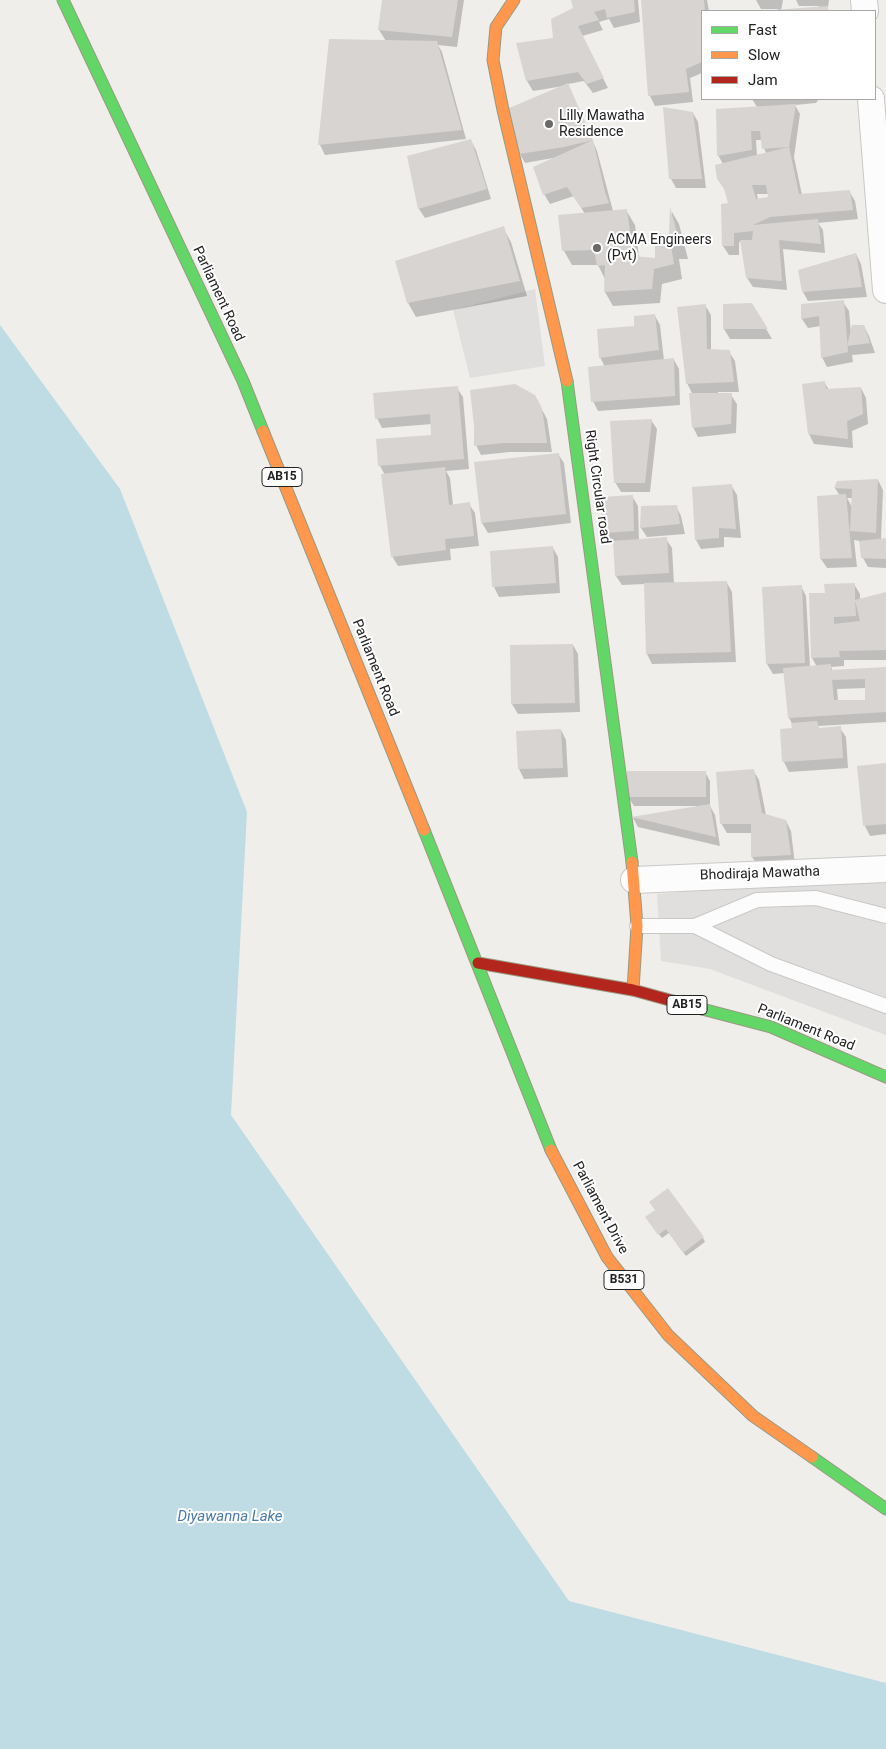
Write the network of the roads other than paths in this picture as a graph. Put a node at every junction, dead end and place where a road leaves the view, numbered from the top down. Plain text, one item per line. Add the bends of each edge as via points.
1 (63, 0) edge
2 (514, 0) edge
3 (871, 100) edge
4 (886, 290) edge
5 (886, 869) edge
6 (634, 880) junction
7 (886, 916) edge
8 (637, 926) junction
9 (695, 926) junction
10 (478, 963) junction
11 (633, 990) junction
12 (886, 1006) edge
13 (886, 1077) edge
14 (886, 1509) edge

1 - 10 main road, Parliament Road / AB15 via 243,381
2 - 6 main road, Right Circular road via 496,27 493,60 567,381
3 - 4 street
5 - 6 street, Bhodiraja Mawatha
6 - 8 main road, Right Circular road
7 - 9 lane via 816,898 757,900
8 - 9 lane
8 - 11 main road, Right Circular road
9 - 12 lane via 771,964
10 - 11 main road, Parliament Road / AB15
10 - 14 main road, Parliament Drive / B531 via 550,1147 606,1257 668,1335 753,1416
11 - 13 main road, Parliament Road / AB15 via 771,1027

